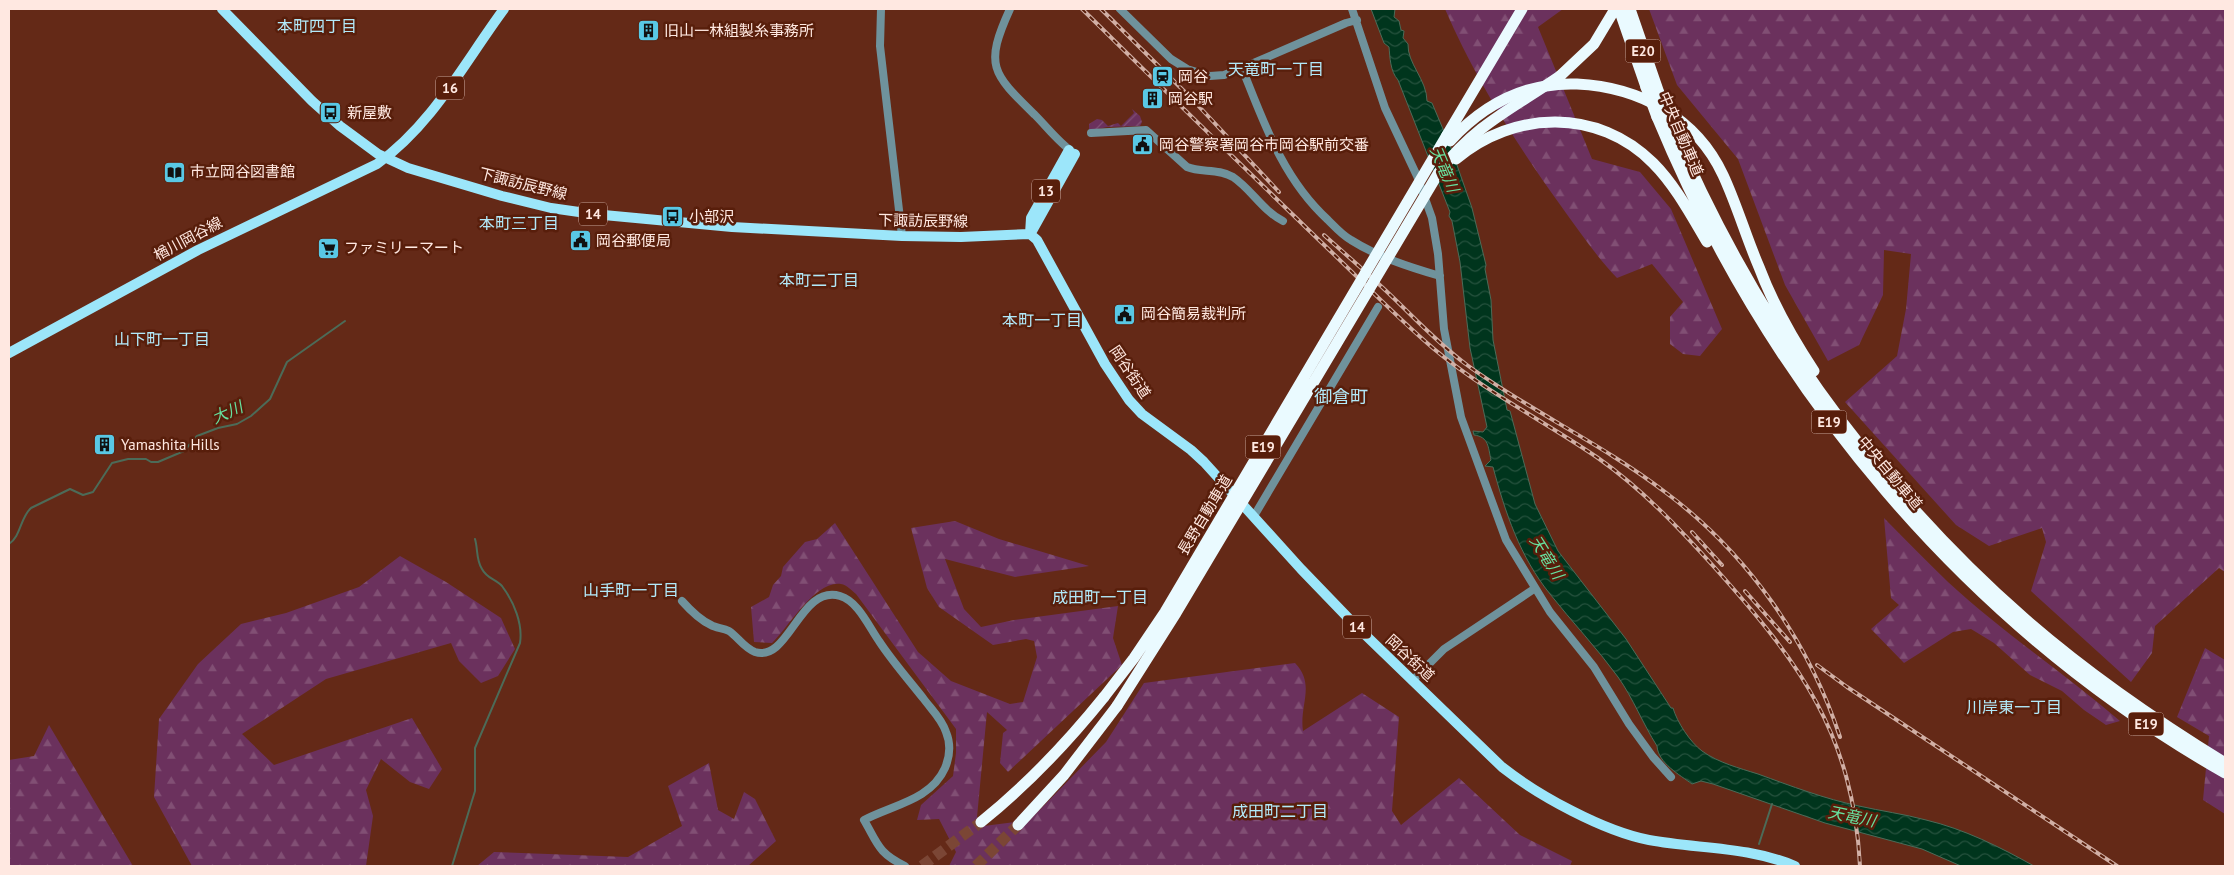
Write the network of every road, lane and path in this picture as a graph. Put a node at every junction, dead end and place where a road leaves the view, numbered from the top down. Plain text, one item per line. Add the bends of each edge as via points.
1 (222, 9) edge
2 (504, 9) edge
3 (881, 9) edge
4 (1010, 9) edge
5 (1120, 9) edge
6 (1352, 9) edge
7 (1522, 9) edge
8 (1615, 9) edge
9 (1619, 9) edge
10 (1630, 9) edge
11 (1357, 20) junction
12 (1242, 68) junction
13 (1558, 80) junction
14 (1657, 117) joint
15 (1670, 122) joint
16 (1091, 133) dead end
17 (1072, 152) joint
18 (385, 158) junction
19 (1418, 196) junction
20 (1282, 221) dead end
21 (1030, 234) junction
22 (902, 236) junction
23 (1440, 276) junction
24 (1378, 307) dead end
25 (9, 353) edge
26 (1254, 516) junction
27 (1961, 559) junction
28 (1534, 589) junction
29 (682, 601) dead end
30 (2018, 625) junction
31 (2077, 668) junction
32 (1412, 681) junction
33 (2224, 769) edge
34 (1671, 776) dead end
35 (981, 822) tunnel mouth
36 (1018, 825) tunnel mouth
37 (905, 866) edge
38 (1795, 866) edge

1 - 18 main road, 下諏訪辰野線 / 14 via 312,101
2 - 18 main road, 16 via 420,126
3 - 22 street via 880,46
4 - 17 street via 995,46 995,64 999,74 1010,91
5 - 12 street via 1170,59 1187,69 1210,76
6 - 11 street
7 - 19 highway, bridge
8 - 13 highway via 1584,55
9 - 14 highway, 中央自動車道 / E20, bridge
10 - 15 highway, 中央自動車道 / E20, bridge
11 - 12 street
11 - 23 street via 1386,108 1427,203 1436,234
12 - 23 street via 1281,161 1315,208 1350,240 1409,267
13 - 19 highway, bridge via 1510,95 1471,120 1450,141
13 - 27 highway via 1607,87 1643,97 1675,116 1703,142 1723,174 1767,288 1806,360 1877,458
14 - 30 highway, 中央自動車道 / E19 via 1718,248 1763,325 1821,411 1912,523
15 - 27 highway, 中央自動車道 / E19 via 1722,235 1790,349 1874,464
16 - 20 street via 1146,130 1187,168 1219,171 1233,177
17 - 21 main road, 13
18 - 22 main road, 下諏訪辰野線 / 14 via 416,171 557,209 732,227
18 - 25 main road, 楢川岡谷線 via 198,250
19 - 30 highway, bridge via 1466,150 1494,134 1528,123 1572,122 1601,130 1630,144 1654,164 1686,208 1779,358 1858,466 1961,578
19 - 35 highway, 長野自動車道 / E19, bridge via 1134,658 1056,753
19 - 36 highway, 長野自動車道 / E19, bridge via 1176,613 1116,706 1064,775
21 - 22 main road, 下諏訪辰野線 / 14
21 - 26 main road, 岡谷街道 / 14 via 1128,400 1198,456
23 - 28 street via 1444,329 1461,417 1506,540
24 - 26 street
26 - 32 main road, 岡谷街道 / 14 via 1334,604
27 - 31 highway, 中央自動車道 / E19
28 - 32 street via 1444,649
28 - 34 street via 1594,667 1650,753
29 - 37 street via 705,622 730,632 750,649 761,653 778,645 819,598 841,596 855,606 942,723 949,742 948,760 936,782 917,797 864,820 882,852
30 - 31 highway, 中央自動車道 / E19
31 - 33 highway, 中央自動車道 / E19 via 2139,719
32 - 38 main road, 岡谷街道 / 14 via 1522,783 1583,815 1631,836 1753,853

